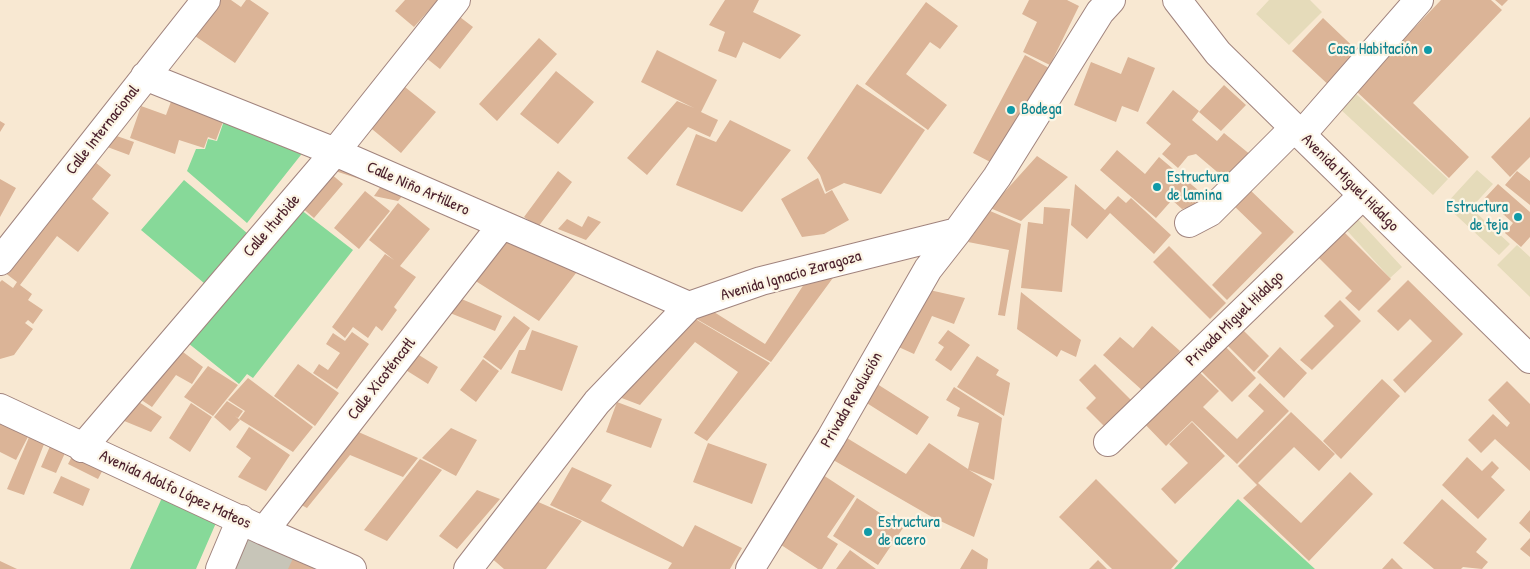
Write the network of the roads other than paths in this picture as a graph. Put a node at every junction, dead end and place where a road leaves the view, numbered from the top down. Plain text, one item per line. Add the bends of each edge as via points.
1 (206, 0) edge
2 (456, 0) edge
3 (1111, 0) edge
4 (1177, 0) edge
5 (1419, 0) edge
6 (145, 76) junction
7 (1298, 131) junction
8 (334, 152) junction
9 (1362, 196) junction
10 (1189, 223) dead end
11 (501, 226) junction
12 (957, 232) junction
13 (0, 261) edge
14 (689, 306) junction
15 (1530, 359) edge
16 (0, 408) edge
17 (1108, 442) dead end
18 (82, 448) junction
19 (252, 525) junction
20 (220, 569) edge
21 (352, 569) edge
22 (468, 569) edge
23 (750, 569) edge

1 - 6 street, Calle Internacional
2 - 8 street, Calle Iturbide
3 - 12 street via 1100,12 997,177
4 - 7 street, Avenida Miguel Hidalgo via 1218,53
5 - 7 street
6 - 8 street, Calle Niño Artillero
6 - 13 street, Calle Internacional
7 - 9 street, Avenida Miguel Hidalgo
7 - 10 street via 1210,212
8 - 11 street, Calle Niño Artillero
8 - 18 street, Calle Iturbide
9 - 15 street, Avenida Miguel Hidalgo
9 - 17 street, Privada Miguel Hidalgo
11 - 14 street, Calle Niño Artillero
11 - 19 street, Calle Xicoténcatl
12 - 14 street, Avenida Ignacio Zaragoza via 761,281
12 - 23 street, Privada Revolución via 928,269 831,438
14 - 22 street, Avenida Ignacio Zaragoza via 597,402
16 - 18 street, Avenida Adolfo López Mateos
18 - 19 street, Avenida Adolfo López Mateos
19 - 20 street, Calle Xicoténcatl
19 - 21 street, Avenida Adolfo López Mateos

